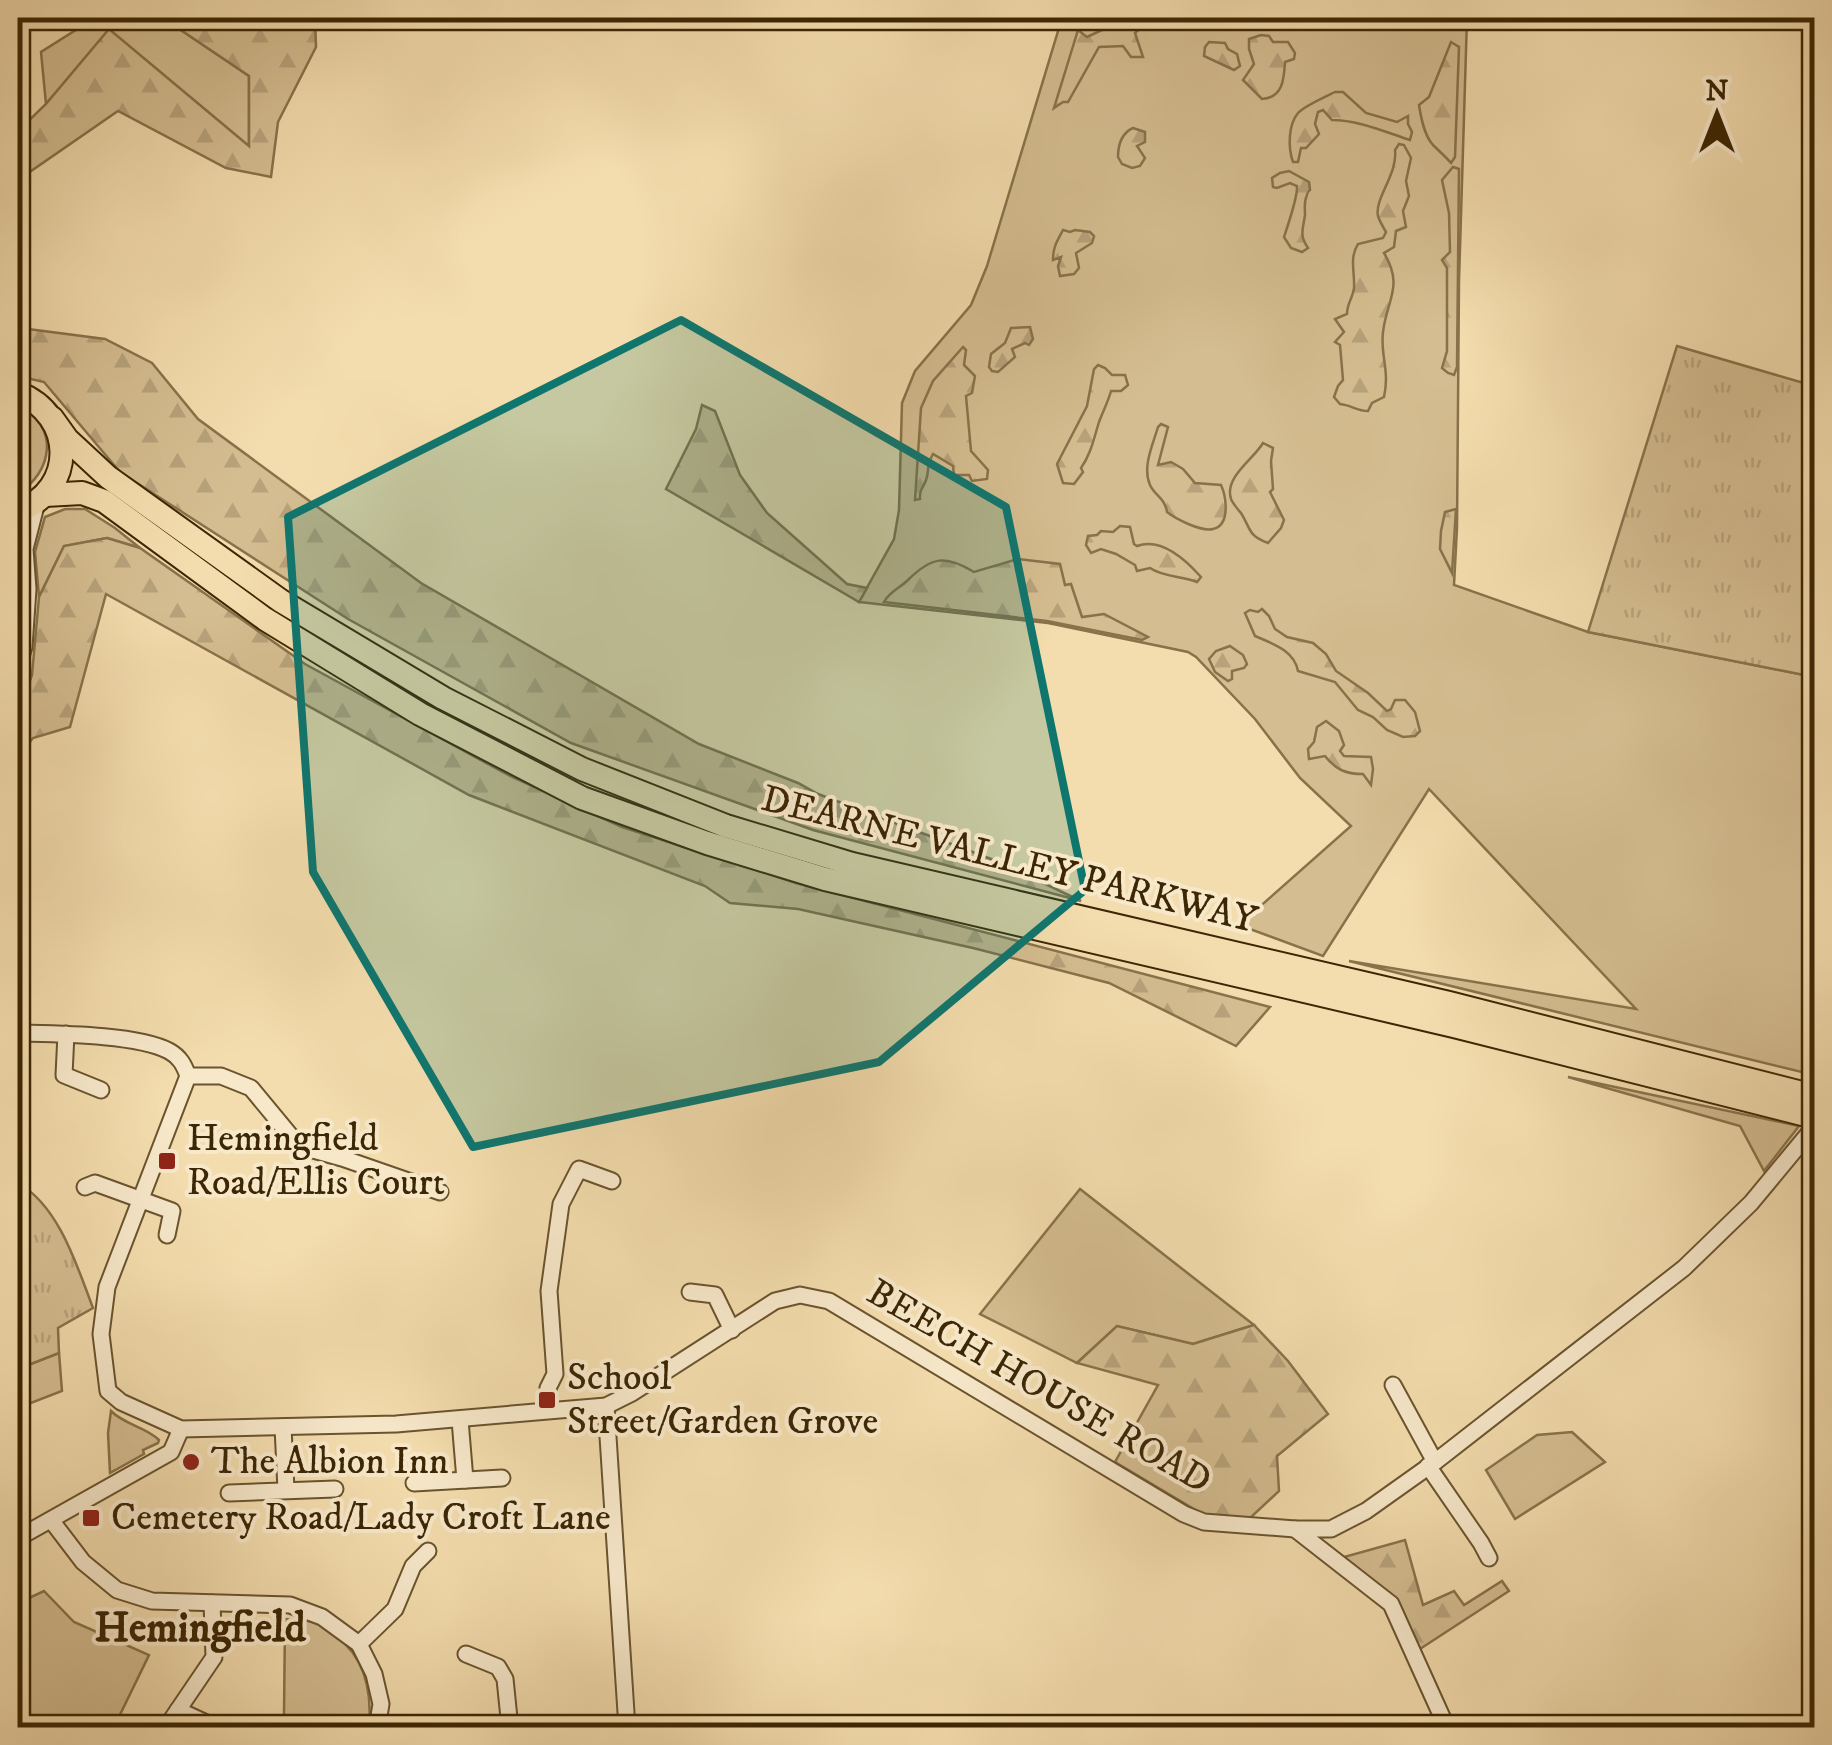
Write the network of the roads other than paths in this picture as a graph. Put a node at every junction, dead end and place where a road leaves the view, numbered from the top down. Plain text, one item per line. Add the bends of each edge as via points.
1 (18, 393) edge
2 (52, 418) junction
3 (33, 502) edge
4 (21, 543) edge
5 (18, 666) edge
6 (18, 1033) edge
7 (66, 1034) junction
8 (188, 1076) junction
9 (100, 1090) dead end
10 (1809, 1114) edge
11 (612, 1182) dead end
12 (85, 1187) dead end
13 (440, 1192) dead end
14 (142, 1201) junction
15 (167, 1235) dead end
16 (690, 1292) dead end
17 (732, 1330) junction
18 (1393, 1385) dead end
19 (606, 1406) junction
20 (550, 1410) junction
21 (460, 1420) junction
22 (283, 1427) junction
23 (181, 1428) junction
24 (1432, 1464) junction
25 (502, 1478) dead end
26 (465, 1480) junction
27 (414, 1482) dead end
28 (335, 1488) dead end
29 (286, 1490) junction
30 (229, 1494) dead end
31 (51, 1520) junction
32 (1295, 1530) junction
33 (18, 1538) edge
34 (428, 1551) dead end
35 (1489, 1558) dead end
36 (212, 1603) junction
37 (360, 1644) junction
38 (466, 1654) dead end
39 (178, 1710) junction
40 (166, 1728) edge
41 (217, 1728) edge
42 (377, 1728) edge
43 (510, 1728) edge
44 (627, 1728) edge
45 (1447, 1728) edge

1 - 2 highway, DEARNE VALLEY PARKWAY
2 - 3 highway via 62,444 59,472
2 - 10 highway, DEARNE VALLEY PARKWAY via 108,477 298,611 443,698 582,769 726,826 852,864 1449,1003
3 - 4 street
3 - 10 highway, DEARNE VALLEY PARKWAY via 82,493 104,501 265,620 420,714 582,798 707,843 825,879
4 - 5 street via 28,589
6 - 7 street
7 - 8 street via 143,1043 169,1052
7 - 9 street via 64,1076
8 - 13 street via 221,1076 251,1088 299,1146
8 - 14 street
10 - 24 street, BEECH HOUSE ROAD via 1751,1203 1684,1268
11 - 20 street via 579,1169 562,1204 549,1291 555,1374 548,1388
12 - 14 street via 95,1184
14 - 15 street via 172,1211
14 - 23 street via 107,1287 101,1334 108,1391
16 - 17 street via 715,1294
17 - 19 street, BEECH HOUSE ROAD
17 - 32 street, BEECH HOUSE ROAD via 775,1301 800,1295 829,1301 1184,1514 1204,1522
18 - 24 street
19 - 20 street
19 - 44 street
20 - 21 street
21 - 22 street
21 - 26 street
22 - 23 street
22 - 29 street
23 - 31 street via 170,1452
24 - 32 street, BEECH HOUSE ROAD via 1331,1529
24 - 35 street
25 - 26 street
26 - 27 street
28 - 29 street
29 - 30 street
31 - 33 street
31 - 36 street via 83,1562 117,1590 152,1601
32 - 45 street via 1391,1604
34 - 37 street via 413,1566 394,1609
36 - 37 street via 290,1604 322,1616
36 - 39 street via 214,1657
37 - 42 street via 381,1704
38 - 43 street via 498,1668
39 - 40 street
39 - 41 street

